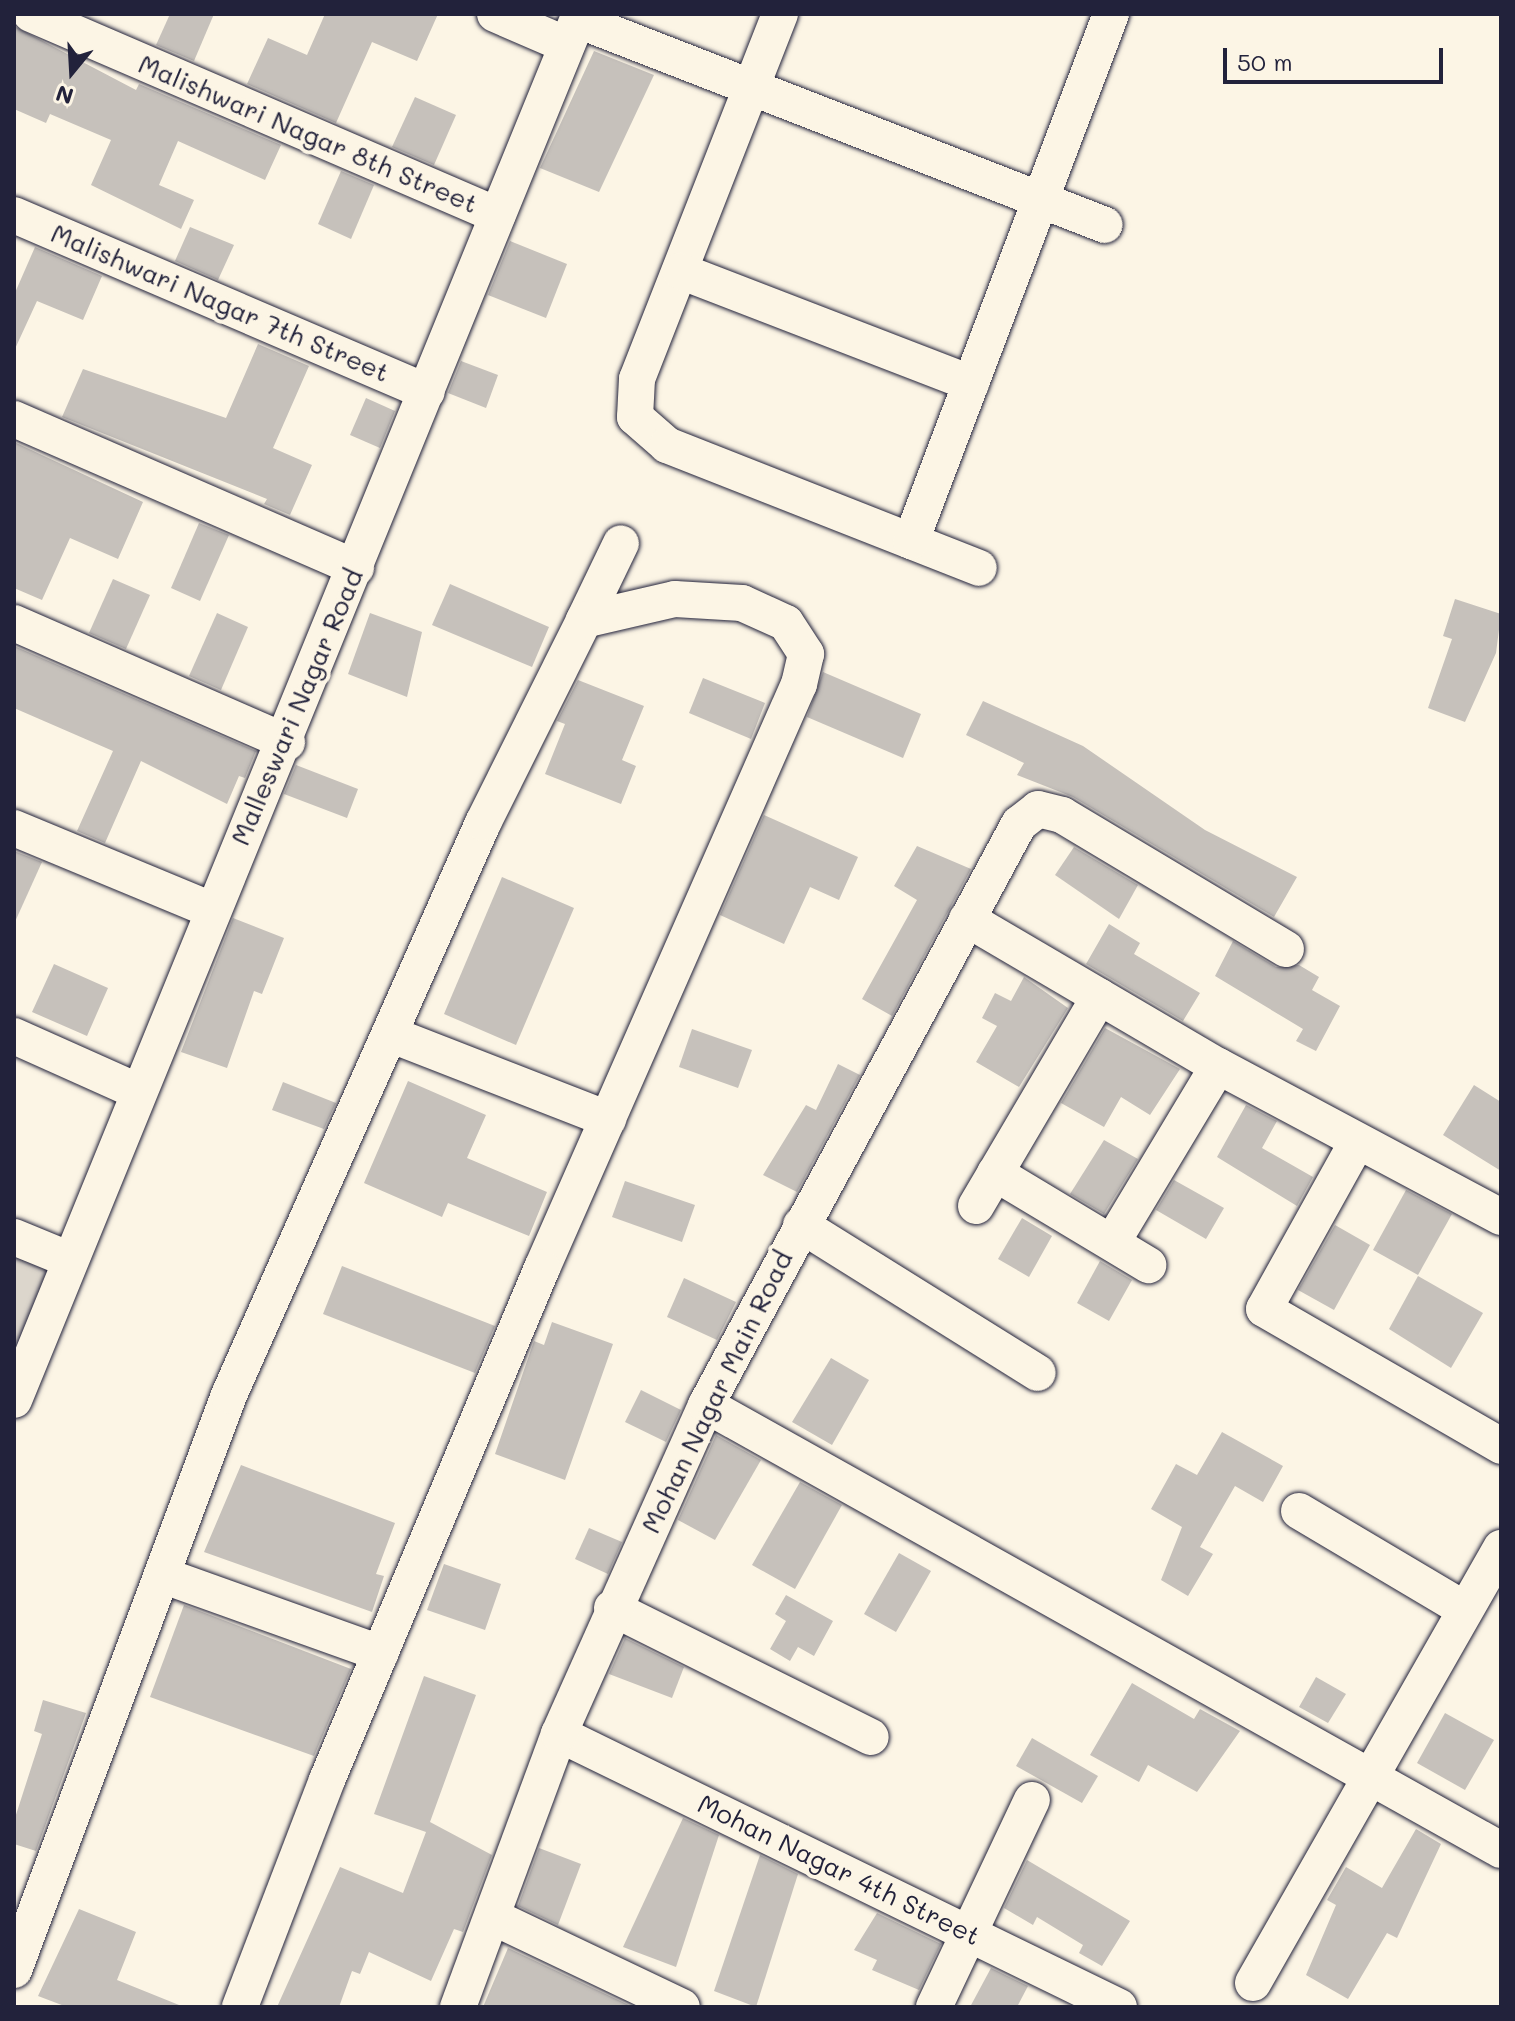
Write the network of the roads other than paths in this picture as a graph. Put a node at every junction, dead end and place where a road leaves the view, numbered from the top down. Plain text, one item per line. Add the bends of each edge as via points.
1 (31, 14) edge
2 (495, 14) edge
3 (780, 14) edge
4 (1111, 14) edge
5 (575, 26) edge
6 (752, 87) junction
7 (1040, 200) junction
8 (14, 215) edge
9 (497, 215) junction
10 (1105, 225) dead end
11 (680, 271) junction
12 (971, 383) junction
13 (427, 392) junction
14 (14, 419) edge
15 (911, 541) junction
16 (621, 543) dead end
17 (356, 568) junction
18 (979, 568) dead end
19 (584, 620) junction
20 (14, 623) edge
21 (287, 742) junction
22 (14, 828) edge
23 (210, 909) junction
24 (967, 919) junction
25 (1286, 949) dead end
26 (1099, 997) junction
27 (392, 1035) junction
28 (14, 1036) edge
29 (1218, 1066) junction
30 (137, 1091) junction
31 (608, 1119) junction
32 (1357, 1142) junction
33 (995, 1173) junction
34 (976, 1206) dead end
35 (1501, 1217) edge
36 (801, 1225) junction
37 (14, 1237) edge
38 (1113, 1241) junction
39 (70, 1260) junction
40 (1148, 1265) dead end
41 (1038, 1373) dead end
42 (14, 1400) edge
43 (706, 1405) junction
44 (1501, 1446) edge
45 (1299, 1511) dead end
46 (1501, 1548) edge
47 (162, 1575) junction
48 (612, 1608) junction
49 (1464, 1609) junction
50 (380, 1653) junction
51 (559, 1734) junction
52 (871, 1737) dead end
53 (1368, 1773) junction
54 (1032, 1800) dead end
55 (1501, 1850) edge
56 (495, 1918) junction
57 (972, 1934) junction
58 (14, 1970) edge
59 (1253, 1983) dead end
60 (240, 2007) edge
61 (458, 2007) edge
62 (682, 2007) edge
63 (934, 2007) edge
64 (1119, 2007) edge

1 - 9 street, Malishwari Nagar 8th Street
2 - 5 street
3 - 6 street
4 - 7 street
5 - 6 street
5 - 9 street, Malleswari Nagar Road
6 - 7 street
6 - 11 street
7 - 10 street
7 - 12 street
8 - 13 street, Malishwari Nagar 7th Street
9 - 13 street, Malleswari Nagar Road
11 - 12 street
11 - 15 street via 632,394 643,429 690,455
12 - 15 street
13 - 17 street, Malleswari Nagar Road
14 - 17 street
15 - 18 street
16 - 19 street
17 - 21 street, Malleswari Nagar Road
19 - 27 street via 483,823
19 - 31 street via 675,599 742,603 786,623 806,654
20 - 21 street
21 - 23 street, Malleswari Nagar Road
22 - 23 street
23 - 30 street, Malleswari Nagar Road
24 - 25 street, Mohan Nagar Main Road via 1019,824 1038,809 1062,815
24 - 26 street
24 - 36 street, Mohan Nagar Main Road
26 - 29 street
26 - 33 street
27 - 31 street
27 - 47 street via 229,1395
28 - 30 street
29 - 32 street
29 - 38 street
30 - 39 street, Malleswari Nagar Road
31 - 50 street
32 - 35 street
32 - 44 street via 1257,1321
33 - 34 street
33 - 38 street
36 - 41 street
36 - 43 street, Mohan Nagar Main Road
37 - 39 street
38 - 40 street
39 - 42 street, Malleswari Nagar Road
43 - 48 street, Mohan Nagar Main Road
43 - 53 street
45 - 49 street
46 - 49 street
47 - 50 street
47 - 58 street
48 - 51 street, Mohan Nagar Main Road
48 - 52 street
49 - 53 street
50 - 60 street
51 - 56 street, Mohan Nagar Main Road
51 - 57 street, Mohan Nagar 4th Street
53 - 55 street
53 - 59 street
54 - 57 street
56 - 61 street, Mohan Nagar Main Road
56 - 62 street
57 - 63 street
57 - 64 street, Mohan Nagar 4th Street

